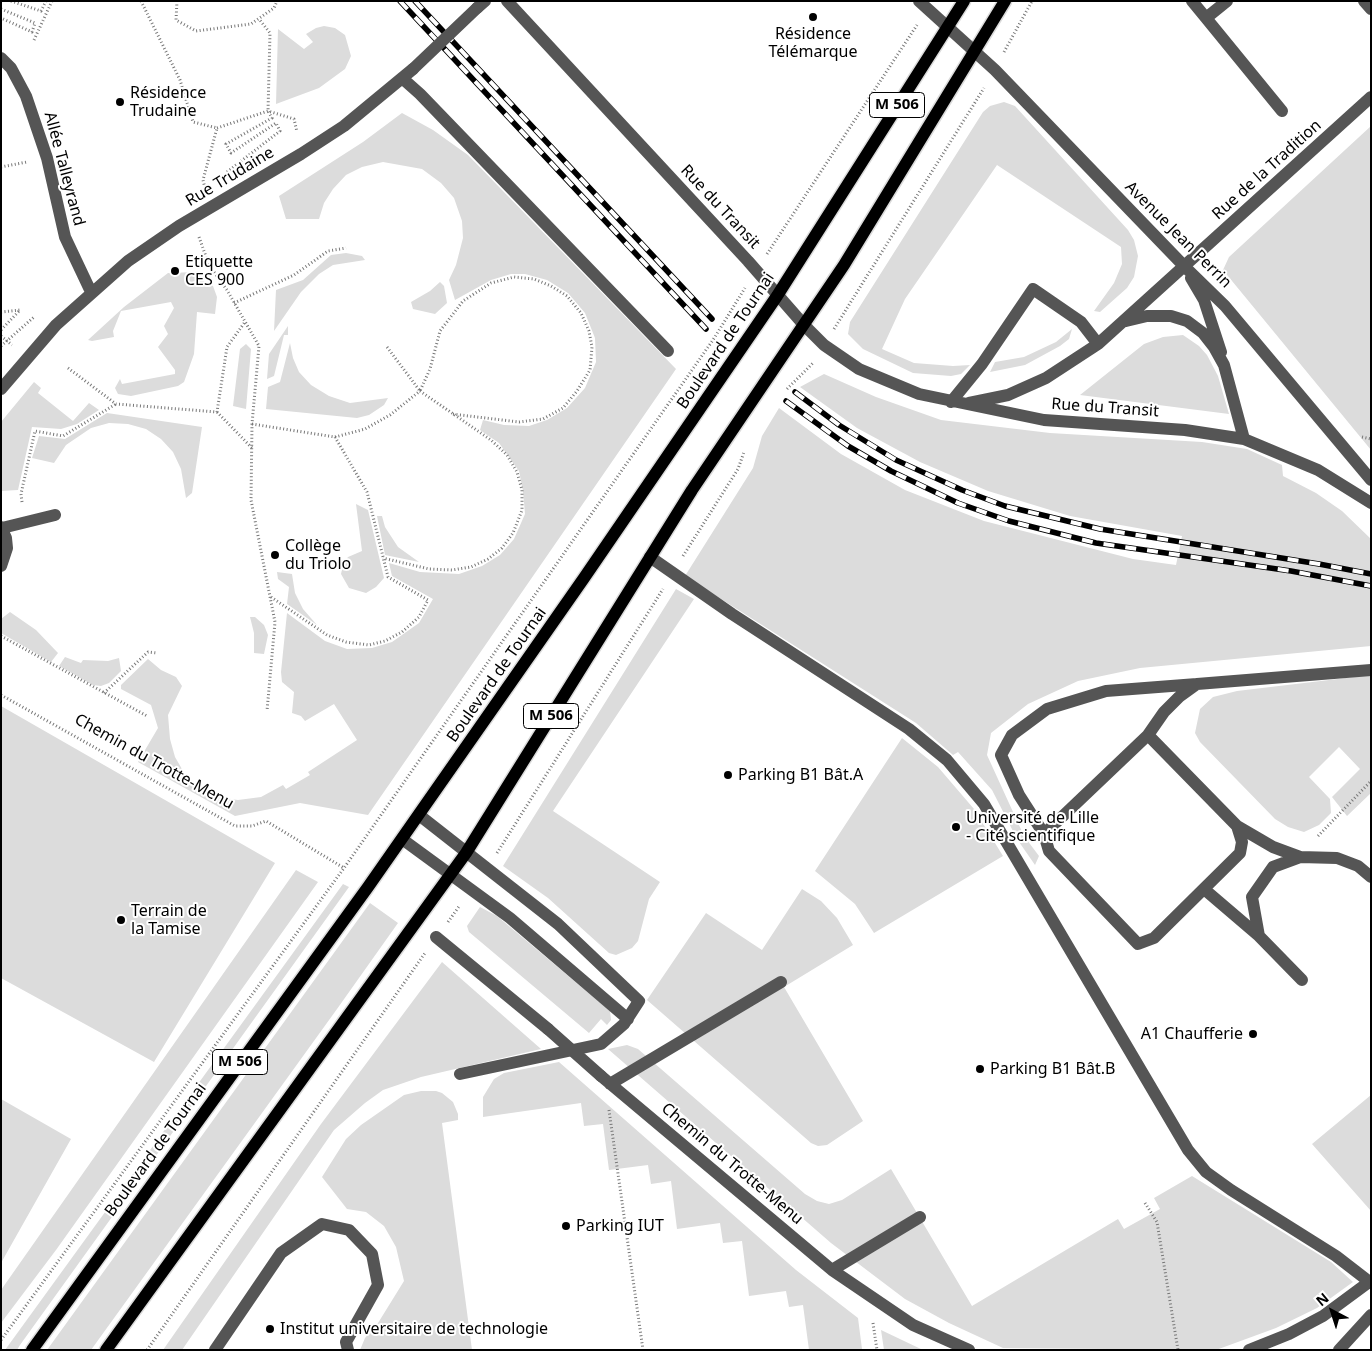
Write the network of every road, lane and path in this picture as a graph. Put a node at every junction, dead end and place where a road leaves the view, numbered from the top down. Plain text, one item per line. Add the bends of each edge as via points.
1 (11, 1) edge
2 (46, 1) edge
3 (52, 1) edge
4 (141, 1) edge
5 (177, 1) edge
6 (278, 1) edge
7 (506, 1) edge
8 (964, 1) edge
9 (1005, 1) edge
10 (1032, 1) edge
11 (1192, 1) edge
12 (1227, 1) edge
13 (1364, 1) edge
14 (481, 5) edge
15 (923, 5) edge
16 (1, 9) edge
17 (1371, 10) edge
18 (1, 18) edge
19 (1206, 18) junction
20 (259, 19) junction
21 (947, 27) junction
22 (34, 40) dead end
23 (975, 52) junction
24 (1, 58) edge
25 (995, 70) junction
26 (402, 78) junction
27 (1371, 97) edge
28 (268, 111) junction
29 (1282, 111) dead end
30 (217, 128) junction
31 (298, 137) dead end
32 (47, 158) junction
33 (1, 167) edge
34 (222, 175) dead end
35 (211, 182) dead end
36 (200, 237) dead end
37 (346, 248) dead end
38 (1185, 267) junction
39 (756, 270) junction
40 (91, 292) junction
41 (777, 296) junction
42 (234, 303) junction
43 (1, 312) edge
44 (36, 314) dead end
45 (1126, 321) junction
46 (245, 322) junction
47 (804, 324) junction
48 (1, 330) edge
49 (1, 336) edge
50 (7, 341) junction
51 (1098, 344) junction
52 (1, 346) edge
53 (387, 347) dead end
54 (16, 348) dead end
55 (668, 351) dead end
56 (1224, 365) junction
57 (68, 368) dead end
58 (1, 389) edge
59 (420, 392) junction
60 (958, 403) junction
61 (116, 404) junction
62 (217, 412) junction
63 (452, 414) junction
64 (252, 424) junction
65 (335, 437) junction
66 (1244, 439) junction
67 (252, 449) junction
68 (1371, 480) edge
69 (1371, 503) edge
70 (55, 515) dead end
71 (27, 522) junction
72 (2, 528) edge
73 (650, 557) junction
74 (383, 558) junction
75 (1, 566) edge
76 (271, 596) junction
77 (1, 636) edge
78 (157, 653) dead end
79 (1371, 670) edge
80 (1197, 684) junction
81 (104, 693) junction
82 (1, 695) edge
83 (267, 711) dead end
84 (147, 716) dead end
85 (1148, 735) junction
86 (1371, 780) edge
87 (419, 815) junction
88 (1237, 826) junction
89 (1044, 834) junction
90 (402, 838) junction
91 (466, 852) junction
92 (1300, 857) junction
93 (344, 868) junction
94 (451, 874) junction
95 (1371, 877) edge
96 (1204, 889) junction
97 (1259, 936) junction
98 (436, 937) dead end
99 (1302, 980) dead end
100 (781, 982) dead end
101 (628, 1019) junction
102 (460, 1074) dead end
103 (606, 1080) junction
104 (608, 1106) dead end
105 (1146, 1203) dead end
106 (920, 1217) dead end
107 (832, 1270) junction
108 (1370, 1282) edge
109 (1371, 1315) edge
110 (1, 1340) edge
111 (876, 1342) dead end
112 (32, 1350) edge
113 (106, 1350) edge
114 (215, 1350) edge
115 (348, 1350) edge
116 (643, 1350) edge
117 (877, 1350) edge
118 (969, 1350) edge
119 (1178, 1350) edge
120 (1250, 1350) edge
121 (1339, 1350) edge

1 - 2 path via 41,11
3 - 22 path
4 - 30 path via 180,80 193,122
5 - 20 path via 176,20 196,31 243,26
6 - 20 path
7 - 39 street, Rue du Transit
8 - 21 main road, Boulevard de Tournai / M 506
9 - 23 main road, M 506
10 - 25 path
11 - 19 street
12 - 19 street
13 - 17 street
14 - 26 street, Rue Trudaine, bridge
15 - 21 street, Avenue Jean Perrin
15 - 39 path, Boulevard de Tournai
16 - 18 path via 35,23 32,32
19 - 29 street
20 - 28 path via 270,33
21 - 23 street, Avenue Jean Perrin
21 - 41 main road, Boulevard de Tournai / M 506
23 - 25 street, Avenue Jean Perrin
23 - 47 main road, M 506
24 - 32 street, Allée Talleyrand via 20,80
25 - 38 street, Avenue Jean Perrin
26 - 40 street, Rue Trudaine via 344,126 153,242
26 - 55 street
27 - 38 street, Rue de la Tradition
28 - 30 path
28 - 31 path via 294,119
28 - 34 path via 272,118 226,144 231,153 276,123 280,131
30 - 35 path via 203,180 205,186
32 - 33 path
32 - 40 street, Allée Talleyrand via 65,237
36 - 42 path via 209,265
37 - 42 path via 328,251 294,275
38 - 45 street, Rue du Transit
38 - 56 street, Rue du Transit via 1204,300
38 - 68 street, Avenue Jean Perrin via 1242,326
39 - 41 street, Rue du Transit
39 - 93 path, Boulevard de Tournai via 713,340
40 - 58 street, Rue Trudaine via 52,330
41 - 47 street, Rue du Transit
41 - 87 main road, Boulevard de Tournai / M 506
42 - 46 path
43 - 48 path via 20,310
44 - 50 path
45 - 51 street, Rue du Transit
45 - 56 street, Rue du Transit via 1147,316 1171,316 1187,321 1203,333
46 - 62 path via 227,348
46 - 64 path via 259,346
47 - 60 street, Rue du Transit via 824,345 878,379 919,394
47 - 73 main road, M 506
49 - 50 path
50 - 52 path
50 - 54 path
51 - 60 street, Rue du Transit via 1046,378 1008,395
51 - 60 street via 1081,322 1033,289
53 - 59 path
56 - 66 street, Rue du Transit
57 - 61 path
59 - 63 path
59 - 63 path via 440,331 463,301 491,283 514,277 551,286 567,296 581,313 592,347 590,370 563,408 543,419 519,422
59 - 65 path via 390,416 365,429
60 - 66 street, Rue du Transit via 1044,420 1184,430
61 - 62 path
61 - 71 path via 63,436 35,431 21,494
62 - 67 path
63 - 74 path via 491,440 507,455 517,472 522,490 522,510 513,533 502,548 471,567 429,569
64 - 65 path
64 - 67 path
65 - 74 path via 368,492
66 - 69 street, Rue du Transit via 1318,470
67 - 76 path via 251,500
70 - 71 street
71 - 72 street
72 - 75 street via 7,548
73 - 91 main road, M 506
73 - 108 street via 909,729 947,760 984,804 1188,1150 1206,1172 1336,1256
74 - 76 path via 388,576 428,600 419,617 385,641 369,645 327,635
76 - 83 path via 275,622
77 - 81 path
78 - 81 path via 148,652
79 - 80 street
80 - 85 street via 1164,712
80 - 89 street via 1106,692 1047,709 1012,735 1001,755 1018,795
81 - 84 path
82 - 93 path, Chemin du Trotte-Menu via 235,826 252,826 266,821
85 - 88 street
85 - 89 street
86 - 92 path
87 - 90 main road, Boulevard de Tournai / M 506
87 - 91 street
88 - 92 street via 1273,847
88 - 96 street via 1242,842 1240,853
89 - 96 street via 1049,851 1138,944 1154,938
90 - 94 street
90 - 112 main road, Boulevard de Tournai / M 506
91 - 94 main road, M 506
91 - 101 street via 558,924 639,1001
92 - 95 street via 1338,858 1358,866
92 - 97 street via 1273,867 1252,896
93 - 110 path, Boulevard de Tournai
94 - 101 street via 510,918
94 - 113 main road, M 506
96 - 97 street
97 - 99 street
98 - 103 street, Chemin du Trotte-Menu, bridge
100 - 103 street via 631,1071
101 - 102 street via 607,1040 590,1048
103 - 107 street, Chemin du Trotte-Menu
104 - 116 path
105 - 119 path via 1157,1222
106 - 107 street
107 - 118 street, Chemin du Trotte-Menu via 913,1325
108 - 120 street via 1323,1316
109 - 121 street
111 - 117 path
114 - 115 street via 281,1253 322,1224 349,1230 372,1254 378,1285 346,1342

